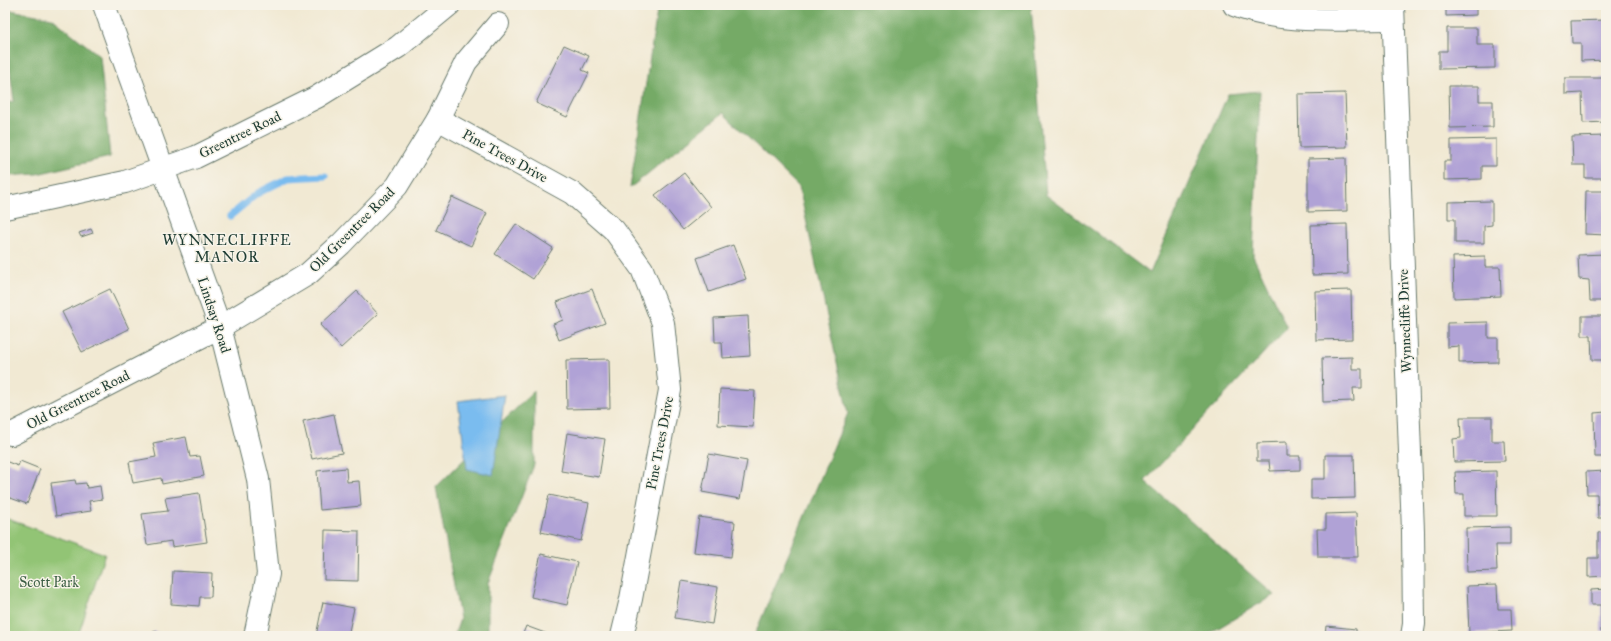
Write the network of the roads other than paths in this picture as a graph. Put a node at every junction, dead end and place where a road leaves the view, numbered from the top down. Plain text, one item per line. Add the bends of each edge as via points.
1 (104, 5) edge
2 (449, 5) edge
3 (1234, 5) edge
4 (1393, 12) edge
5 (498, 24) dead end
6 (438, 119) junction
7 (162, 169) junction
8 (5, 208) edge
9 (220, 327) junction
10 (8, 433) edge
11 (255, 636) edge
12 (622, 636) edge
13 (1412, 636) edge

1 - 7 street, Lindsay Road
2 - 7 street, Greentree Road via 398,47 317,97 196,157
3 - 4 street via 1270,16 1297,19
4 - 13 street, Wynnecliffe Drive via 1413,531
5 - 6 street, Old Greentree Road via 466,62
6 - 9 street, Old Greentree Road via 396,186 341,244 308,274
6 - 12 street, Pine Trees Drive via 572,194 614,230 642,269 663,323 670,390
7 - 8 street, Greentree Road via 125,182
7 - 9 street, Lindsay Road
9 - 10 street, Old Greentree Road
9 - 11 street, Lindsay Road via 258,479 268,574

